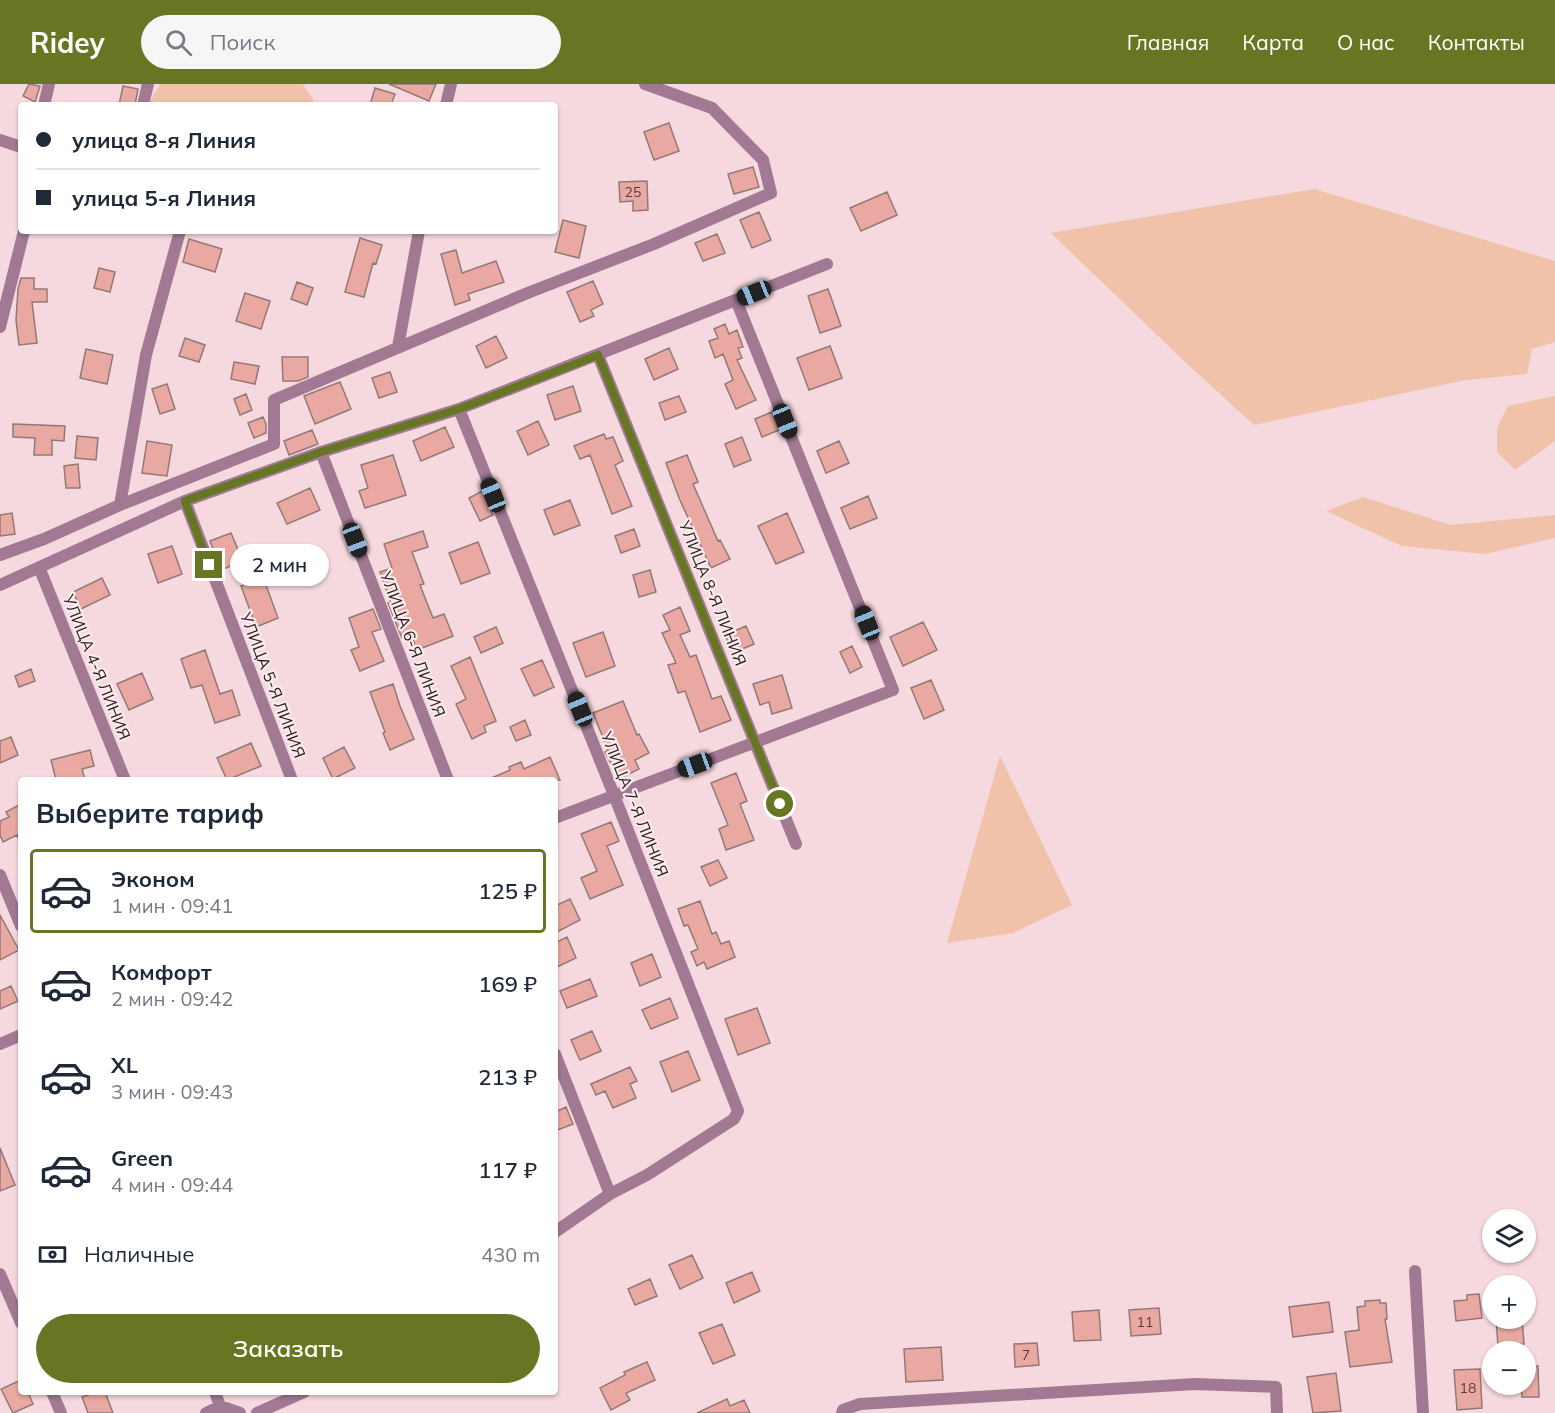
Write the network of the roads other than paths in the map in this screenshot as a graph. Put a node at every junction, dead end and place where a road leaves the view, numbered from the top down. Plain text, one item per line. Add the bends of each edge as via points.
1 (49, 84) edge
2 (147, 84) edge
3 (451, 84) edge
4 (645, 84) edge
5 (45, 102) edge
6 (144, 102) edge
7 (447, 102) edge
8 (0, 140) edge
9 (18, 146) edge
10 (23, 234) edge
11 (179, 234) edge
12 (418, 234) edge
13 (827, 264) dead end
14 (736, 300) junction
15 (0, 327) edge
16 (398, 347) junction
17 (598, 355) junction
18 (459, 409) junction
19 (321, 452) junction
20 (185, 501) junction
21 (120, 505) junction
22 (0, 555) edge
23 (39, 567) junction
24 (0, 585) edge
25 (755, 742) junction
26 (124, 777) edge
27 (291, 777) edge
28 (447, 777) edge
29 (614, 795) junction
30 (558, 817) edge
31 (796, 844) dead end
32 (0, 875) edge
33 (18, 919) edge
34 (18, 1036) edge
35 (0, 1044) edge
36 (558, 1062) edge
37 (610, 1194) junction
38 (558, 1230) edge
39 (1414, 1271) dead end
40 (0, 1274) edge
41 (18, 1316) edge
42 (53, 1395) edge
43 (216, 1395) edge
44 (297, 1395) edge
45 (220, 1406) junction
46 (843, 1411) edge
47 (61, 1413) edge
48 (206, 1413) edge
49 (240, 1413) edge
50 (256, 1413) edge
51 (1277, 1413) edge
52 (1423, 1413) edge

1 - 5 street
2 - 6 street
3 - 7 street
4 - 16 street via 712,108 763,160 771,193
8 - 9 street
10 - 15 street
11 - 21 street via 146,355
12 - 16 street
13 - 14 street
14 - 17 street
14 - 25 street via 893,690
16 - 21 street via 274,400 274,444
17 - 18 street
17 - 25 street, УЛИЦА 8-Я ЛИНИЯ
18 - 19 street
18 - 29 street, УЛИЦА 7-Я ЛИНИЯ
19 - 20 street
19 - 28 street, УЛИЦА 6-Я ЛИНИЯ
20 - 23 street
20 - 27 street, УЛИЦА 5-Я ЛИНИЯ
21 - 22 street
23 - 24 street
23 - 26 street, УЛИЦА 4-Я ЛИНИЯ
25 - 29 street
25 - 31 street, УЛИЦА 8-Я ЛИНИЯ
29 - 30 street
29 - 37 street, УЛИЦА 7-Я ЛИНИЯ via 738,1112 734,1119 647,1175
32 - 33 street
34 - 35 street
36 - 37 street
37 - 38 street
39 - 52 street
40 - 41 street
42 - 47 street
43 - 45 street
44 - 50 street
45 - 48 street
45 - 49 street
46 - 51 street via 860,1404 1195,1384 1276,1387

